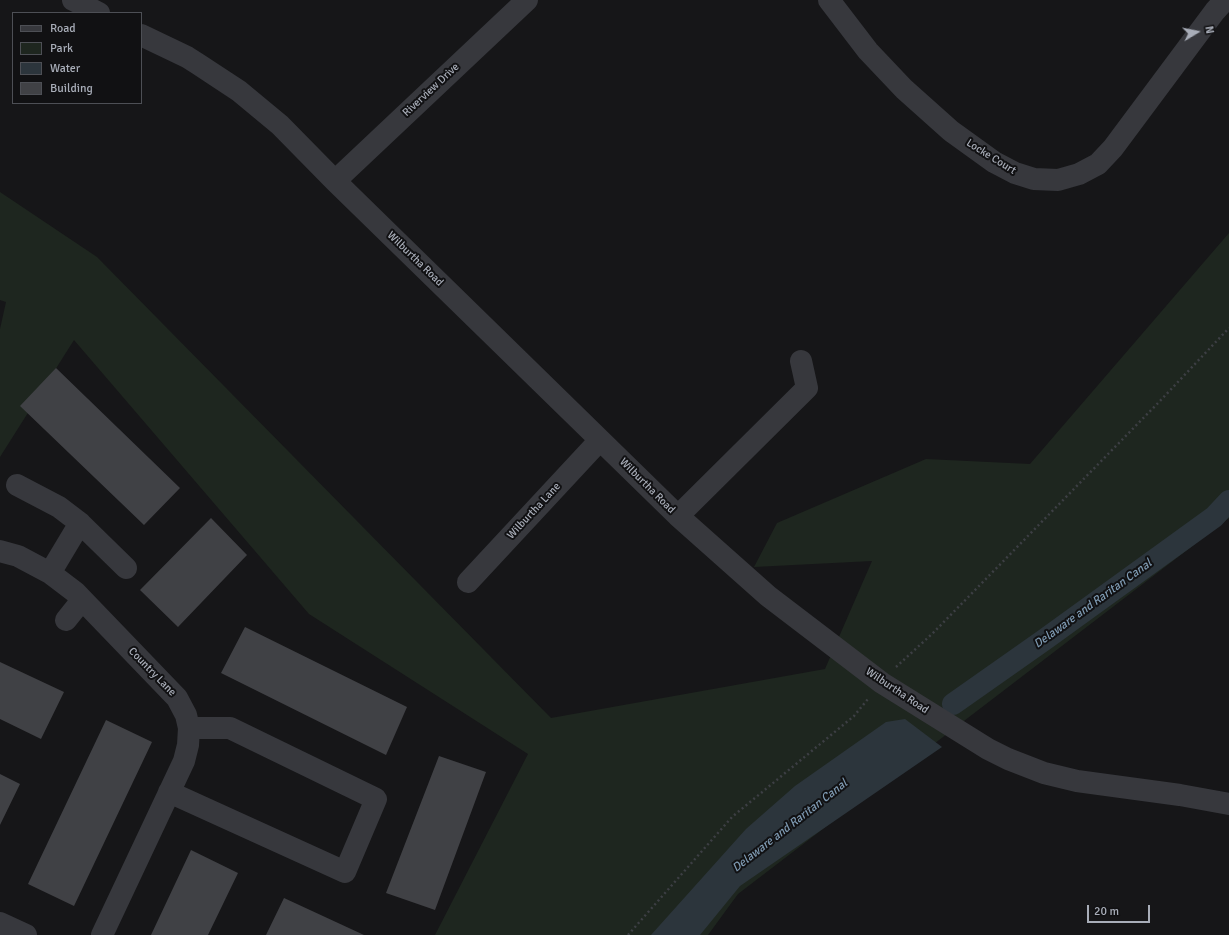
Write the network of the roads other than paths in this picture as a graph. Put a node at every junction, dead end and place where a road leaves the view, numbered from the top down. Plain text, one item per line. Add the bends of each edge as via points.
1 (73, 0) edge
2 (527, 0) edge
3 (829, 0) edge
4 (1225, 0) edge
5 (97, 12) edge
6 (142, 34) edge
7 (335, 181) junction
8 (801, 361) dead end
9 (600, 440) junction
10 (17, 484) dead end
11 (678, 516) junction
12 (80, 523) junction
13 (0, 551) edge
14 (126, 568) dead end
15 (50, 573) junction
16 (468, 582) dead end
17 (82, 600) junction
18 (66, 620) dead end
19 (189, 728) junction
20 (169, 792) junction
21 (1229, 804) edge
22 (0, 923) edge
23 (26, 935) edge
24 (102, 935) edge

1 - 5 street
2 - 7 street, Riverview Drive
3 - 4 street, Locke Court via 868,51 904,89 951,131 1015,174 1034,179 1058,180 1079,174 1098,164 1113,148
6 - 7 street, Wilburtha Road via 187,57 239,91 280,126
7 - 9 street, Wilburtha Road
8 - 11 street via 807,388
9 - 11 street, Wilburtha Road
9 - 16 street, Wilburtha Lane
10 - 12 street
11 - 21 street, Wilburtha Road via 768,596 882,683 1008,759 1044,773 1077,781
12 - 14 street
12 - 15 street
13 - 15 street, Country Lane via 18,556
15 - 17 street, Country Lane
17 - 18 street
17 - 19 street, Country Lane via 177,698
19 - 20 street, Country Lane via 184,761
19 - 20 street via 230,728 376,799 345,872
20 - 24 street, Country Lane
22 - 23 street

